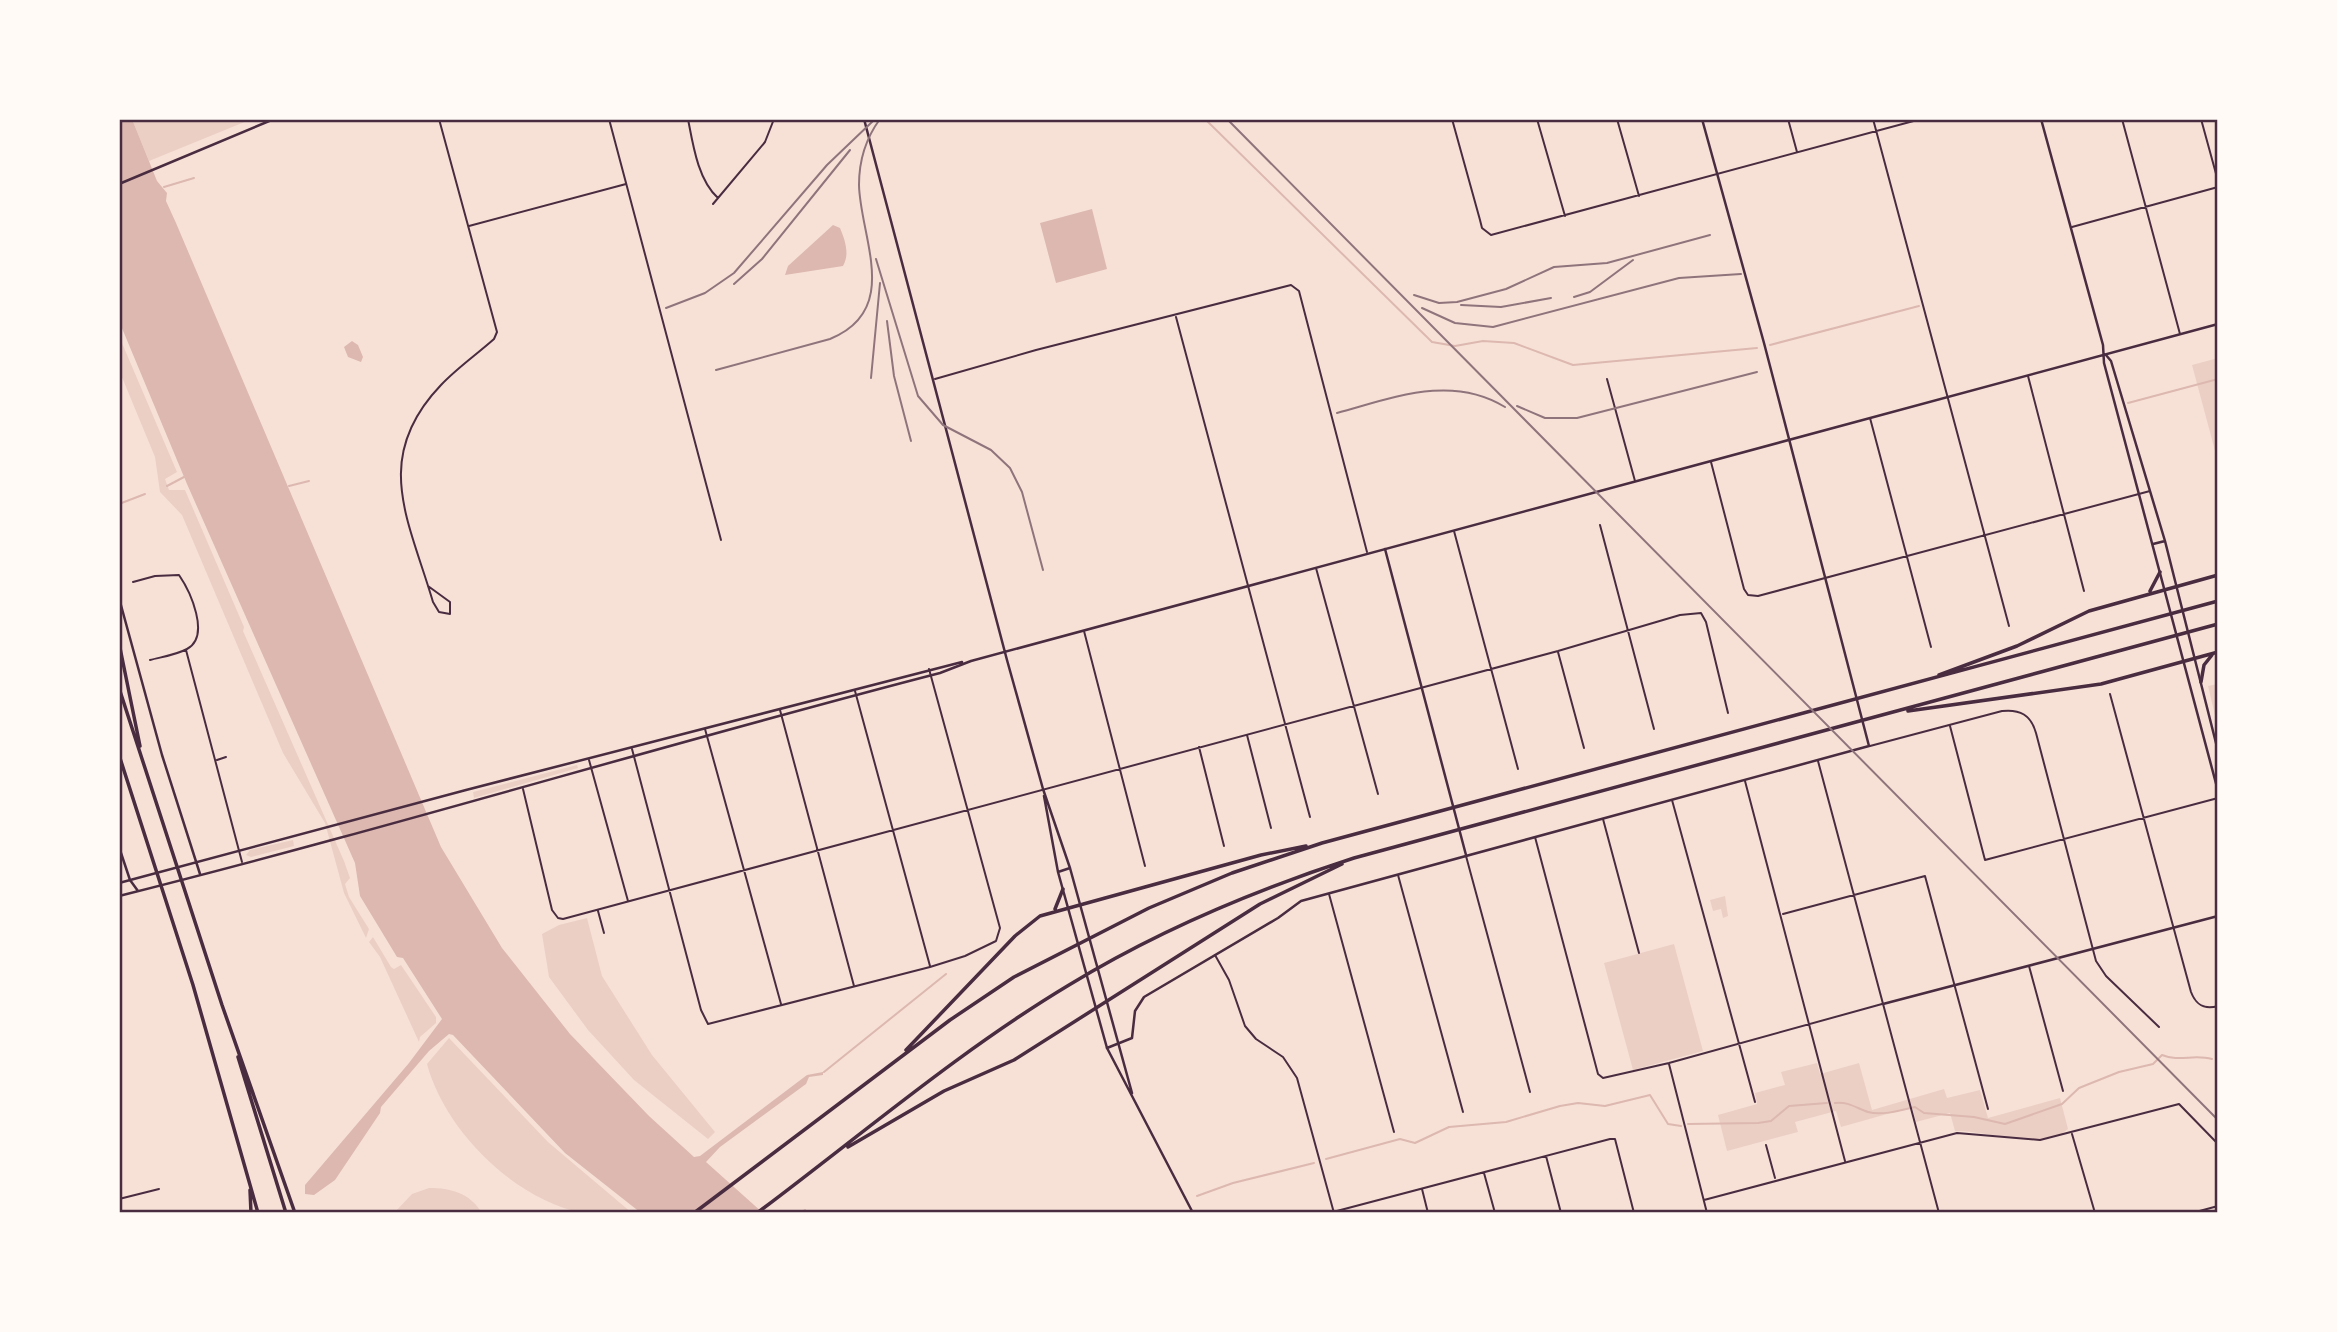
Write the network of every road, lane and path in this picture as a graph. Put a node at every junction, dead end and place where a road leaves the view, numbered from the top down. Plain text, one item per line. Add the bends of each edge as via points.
1 (274, 119) edge
2 (439, 119) edge
3 (609, 119) edge
4 (688, 119) edge
5 (774, 119) edge
6 (864, 119) edge
7 (1452, 119) edge
8 (1537, 119) edge
9 (1617, 119) edge
10 (1702, 119) edge
11 (1788, 119) edge
12 (1873, 119) edge
13 (1921, 119) edge
14 (2041, 119) edge
15 (2122, 119) edge
16 (2202, 119) edge
17 (1877, 131) junction
18 (1797, 153) junction
19 (1717, 176) junction
20 (2218, 181) edge
21 (119, 184) edge
22 (627, 184) junction
23 (2218, 187) edge
24 (718, 198) junction
25 (1639, 198) junction
26 (713, 204) dead end
27 (2146, 207) junction
28 (1565, 217) junction
29 (469, 226) junction
30 (2071, 227) junction
31 (1176, 316) junction
32 (2218, 324) edge
33 (2180, 334) junction
34 (2105, 354) junction
35 (2028, 375) junction
36 (1607, 379) dead end
37 (934, 380) junction
38 (1949, 397) junction
39 (1870, 418) junction
40 (1789, 439) junction
41 (1711, 461) junction
42 (1635, 481) junction
43 (2150, 491) junction
44 (2140, 494) junction
45 (2063, 514) junction
46 (1600, 525) dead end
47 (1454, 530) junction
48 (1985, 533) junction
49 (721, 540) dead end
50 (2165, 541) junction
51 (2153, 544) junction
52 (1385, 549) junction
53 (1367, 554) junction
54 (1906, 555) junction
55 (1316, 567) junction
56 (2160, 572) junction
57 (2218, 575) edge
58 (1825, 577) junction
59 (133, 582) dead end
60 (2176, 585) junction
61 (428, 586) junction
62 (1247, 586) junction
63 (2164, 588) junction
64 (2084, 591) dead end
65 (2147, 593) junction
66 (119, 598) edge
67 (2218, 601) edge
68 (2218, 624) edge
69 (2009, 626) dead end
70 (1628, 629) junction
71 (1084, 630) junction
72 (119, 643) edge
73 (1930, 647) dead end
74 (186, 650) junction
75 (1558, 651) junction
76 (1006, 652) junction
77 (2216, 653) edge
78 (2195, 659) junction
79 (150, 660) dead end
80 (971, 661) junction
81 (2183, 662) junction
82 (1491, 668) junction
83 (929, 669) junction
84 (931, 675) junction
85 (2201, 682) junction
86 (1914, 684) junction
87 (1422, 685) junction
88 (119, 688) edge
89 (855, 689) junction
90 (2110, 694) dead end
91 (856, 695) junction
92 (1353, 704) junction
93 (780, 709) junction
94 (1895, 712) junction
95 (1728, 713) dead end
96 (782, 715) junction
97 (1284, 723) junction
98 (1950, 724) junction
99 (705, 729) junction
100 (1654, 729) dead end
101 (1246, 734) junction
102 (707, 735) junction
103 (1199, 746) junction
104 (1869, 746) junction
105 (1584, 748) dead end
106 (632, 749) junction
107 (2218, 751) edge
108 (119, 755) edge
109 (633, 755) junction
110 (226, 757) dead end
111 (143, 758) junction
112 (216, 760) junction
113 (589, 760) junction
114 (1817, 760) junction
115 (591, 766) junction
116 (1121, 768) junction
117 (1518, 769) dead end
118 (1745, 780) junction
119 (523, 788) junction
120 (1043, 789) junction
121 (2218, 791) edge
122 (1378, 794) dead end
123 (2218, 798) edge
124 (1671, 799) junction
125 (967, 809) junction
126 (1310, 817) dead end
127 (2143, 817) junction
128 (1603, 818) junction
129 (892, 828) junction
130 (1271, 828) dead end
131 (1535, 836) junction
132 (2064, 839) junction
133 (1322, 843) junction
134 (1224, 846) dead end
135 (119, 848) edge
136 (817, 848) junction
137 (239, 850) junction
138 (1466, 855) junction
139 (1354, 858) junction
140 (196, 862) junction
141 (243, 863) junction
142 (1145, 866) dead end
143 (1070, 868) junction
144 (743, 869) junction
145 (1058, 872) junction
146 (200, 874) junction
147 (1398, 874) junction
148 (130, 880) junction
149 (119, 883) edge
150 (669, 889) junction
151 (1063, 890) junction
152 (138, 891) junction
153 (1329, 892) junction
154 (1854, 895) junction
155 (119, 896) edge
156 (628, 902) junction
157 (1080, 903) junction
158 (1068, 907) junction
159 (598, 911) junction
160 (1050, 912) junction
161 (1782, 914) junction
162 (2218, 916) edge
163 (2173, 928) junction
164 (604, 933) dead end
165 (2093, 948) junction
166 (1639, 953) dead end
167 (1215, 955) junction
168 (2029, 965) junction
169 (930, 967) junction
170 (1956, 985) junction
171 (855, 987) junction
172 (1106, 1003) junction
173 (1883, 1004) junction
174 (222, 1005) junction
175 (781, 1005) junction
176 (2218, 1006) edge
177 (1096, 1009) junction
178 (1811, 1024) junction
179 (2159, 1027) dead end
180 (1739, 1044) junction
181 (1118, 1045) junction
182 (1107, 1048) junction
183 (899, 1058) junction
184 (1669, 1063) junction
185 (2063, 1091) dead end
186 (1530, 1092) dead end
187 (1132, 1093) junction
188 (1755, 1102) dead end
189 (1988, 1109) dead end
190 (1462, 1112) dead end
191 (1394, 1132) dead end
192 (2072, 1133) junction
193 (1919, 1141) junction
194 (2218, 1144) edge
195 (1766, 1145) dead end
196 (834, 1155) junction
197 (1546, 1155) junction
198 (1845, 1161) junction
199 (1484, 1171) junction
200 (1775, 1180) junction
201 (249, 1181) junction
202 (1421, 1188) junction
203 (159, 1189) dead end
204 (119, 1199) edge
205 (1704, 1200) junction
206 (2218, 1206) edge
207 (1334, 1212) edge
208 (251, 1213) edge
209 (258, 1213) edge
210 (286, 1213) edge
211 (296, 1213) edge
212 (694, 1213) edge
213 (757, 1213) edge
214 (1193, 1213) edge
215 (1428, 1213) edge
216 (1495, 1213) edge
217 (1561, 1213) edge
218 (1634, 1213) edge
219 (1707, 1213) edge
220 (1939, 1213) edge
221 (2095, 1213) edge
222 (2192, 1213) edge

1 - 21 main road
2 - 29 street
3 - 22 street
4 - 24 street via 705,183
5 - 24 street via 765,142
6 - 37 main road
7 - 28 street via 1487,233 1500,235
8 - 28 street
9 - 25 street
10 - 19 main road
11 - 18 street
12 - 17 street
13 - 17 street
14 - 30 main road
15 - 27 street
16 - 20 street
17 - 18 street
17 - 38 street
18 - 19 street
19 - 25 street
19 - 40 main road
22 - 29 street
22 - 49 street
23 - 27 street
24 - 26 street
25 - 28 street
27 - 30 street
27 - 33 street
29 - 61 street via 497,332 422,408 407,435 400,464 403,510
30 - 34 main road
31 - 37 street
31 - 53 street via 1281,286 1291,285 1299,291
31 - 62 street
32 - 33 main road
33 - 34 main road
34 - 35 main road
34 - 43 main road via 2111,361
34 - 44 main road
35 - 38 main road
35 - 45 street
36 - 42 street
37 - 76 main road
38 - 39 main road
38 - 48 street
39 - 40 main road
39 - 54 street
40 - 41 main road
40 - 58 main road
41 - 42 main road
41 - 58 street via 1748,595
42 - 47 main road
43 - 44 street
43 - 50 main road
44 - 45 street
44 - 51 main road
45 - 48 street
45 - 64 street
46 - 70 street
47 - 52 main road
47 - 82 street
48 - 54 street
48 - 69 street
50 - 51 main road
50 - 60 main road
51 - 56 main road
52 - 53 main road
52 - 87 main road
53 - 55 main road
54 - 58 street
54 - 73 street
55 - 62 main road
55 - 92 street
56 - 63 main road
56 - 65 highway
57 - 60 highway
58 - 104 main road
59 - 74 street via 179,575 198,626 197,638
60 - 63 highway
60 - 78 main road
61 - 61 street via 439,612 450,614 450,602
62 - 71 main road
62 - 97 street
63 - 65 highway
63 - 81 main road
65 - 86 highway via 2089,611 2017,646
66 - 140 main road
67 - 86 highway
68 - 94 highway
70 - 75 street
70 - 95 street via 1701,613
70 - 100 street
71 - 76 main road
71 - 116 street
72 - 111 highway
74 - 79 street
74 - 112 street
75 - 82 street
75 - 105 street
76 - 80 main road
76 - 120 main road
77 - 78 highway
77 - 85 highway via 2205,664
78 - 81 highway
78 - 85 main road
80 - 83 main road
80 - 84 main road
81 - 94 highway via 2101,684
81 - 121 main road
82 - 87 street
82 - 117 street
83 - 84 street
83 - 89 main road
84 - 91 main road
84 - 125 street
85 - 107 main road
86 - 133 highway
87 - 92 street
87 - 138 main road
88 - 111 highway
89 - 91 street
89 - 93 main road
90 - 127 street
91 - 96 main road
91 - 129 street
92 - 97 street
92 - 122 street
93 - 96 street
93 - 99 main road
94 - 139 highway
96 - 102 main road
96 - 136 street
97 - 101 street
97 - 126 street
98 - 104 street
98 - 132 street via 2014,710 2029,718
98 - 132 street via 1985,860
99 - 102 street
99 - 106 main road
101 - 103 street
101 - 130 street
102 - 109 main road
102 - 144 street
103 - 116 street
103 - 134 street
104 - 114 main road
106 - 109 street
106 - 113 main road
108 - 201 highway
109 - 115 main road
109 - 150 street
110 - 112 street
111 - 174 highway
112 - 137 street
113 - 115 street
113 - 137 main road
114 - 118 main road
114 - 154 street
115 - 119 main road
115 - 156 street
116 - 120 street
116 - 142 street
118 - 124 main road
118 - 161 street
119 - 141 main road
119 - 159 street via 552,910 558,918
120 - 125 street
120 - 143 main road
120 - 145 main road
123 - 127 street
124 - 128 main road
124 - 180 street
125 - 129 street
125 - 169 street via 1000,928 996,941
127 - 132 street
127 - 163 street
128 - 131 main road
128 - 166 street
129 - 136 street
129 - 169 street
131 - 138 main road
131 - 184 street via 1598,1074 1602,1078
132 - 165 street
133 - 157 highway
133 - 183 highway via 1207,883 1102,929 986,995
135 - 148 main road
136 - 144 street
136 - 171 street
137 - 140 main road
137 - 141 street
138 - 147 main road
138 - 186 street
139 - 172 highway via 1259,904
139 - 196 highway via 1220,907 1070,984 993,1035
140 - 146 main road
140 - 148 main road
141 - 146 main road
143 - 145 main road
143 - 157 main road
144 - 150 street
144 - 175 street
145 - 151 main road
146 - 152 main road
147 - 153 main road
147 - 190 street
148 - 149 main road
148 - 152 main road
150 - 156 street
150 - 175 street via 708,1024
151 - 158 main road
151 - 160 highway
152 - 155 main road
153 - 167 main road via 1295,904
153 - 191 street
154 - 161 street
154 - 170 street via 1925,876
154 - 173 street
156 - 159 street
157 - 158 highway
157 - 172 main road
158 - 160 highway
158 - 177 main road
159 - 164 street
160 - 183 highway via 1015,936
161 - 178 street
162 - 163 main road
163 - 165 main road
163 - 176 street via 2191,992 2198,1004
165 - 168 main road
165 - 179 street via 2095,961 2106,976
167 - 181 main road via 1141,1000 1133,1018 1133,1037
167 - 207 street via 1245,1026 1283,1056 1295,1073
168 - 170 main road
168 - 185 street
169 - 171 street
170 - 173 main road
170 - 189 street
171 - 175 street
172 - 177 highway
172 - 181 main road
173 - 178 street
173 - 193 street
174 - 210 highway
174 - 211 highway
177 - 182 main road
177 - 196 highway via 1014,1060 944,1091
178 - 180 street
178 - 198 street
180 - 184 street
180 - 188 street
181 - 182 main road
181 - 187 main road
182 - 187 main road
183 - 212 highway
184 - 205 street
187 - 214 main road
192 - 193 street via 2027,1140 1957,1133
192 - 194 street via 2179,1104
192 - 221 street
193 - 198 street
193 - 220 street
195 - 200 street
196 - 213 highway
197 - 199 street
197 - 217 street
197 - 218 street via 1615,1139
198 - 200 street
199 - 202 street
199 - 216 street
200 - 205 street
201 - 208 highway
201 - 209 highway
202 - 207 street
202 - 215 street
203 - 204 street
205 - 219 street
206 - 222 street

